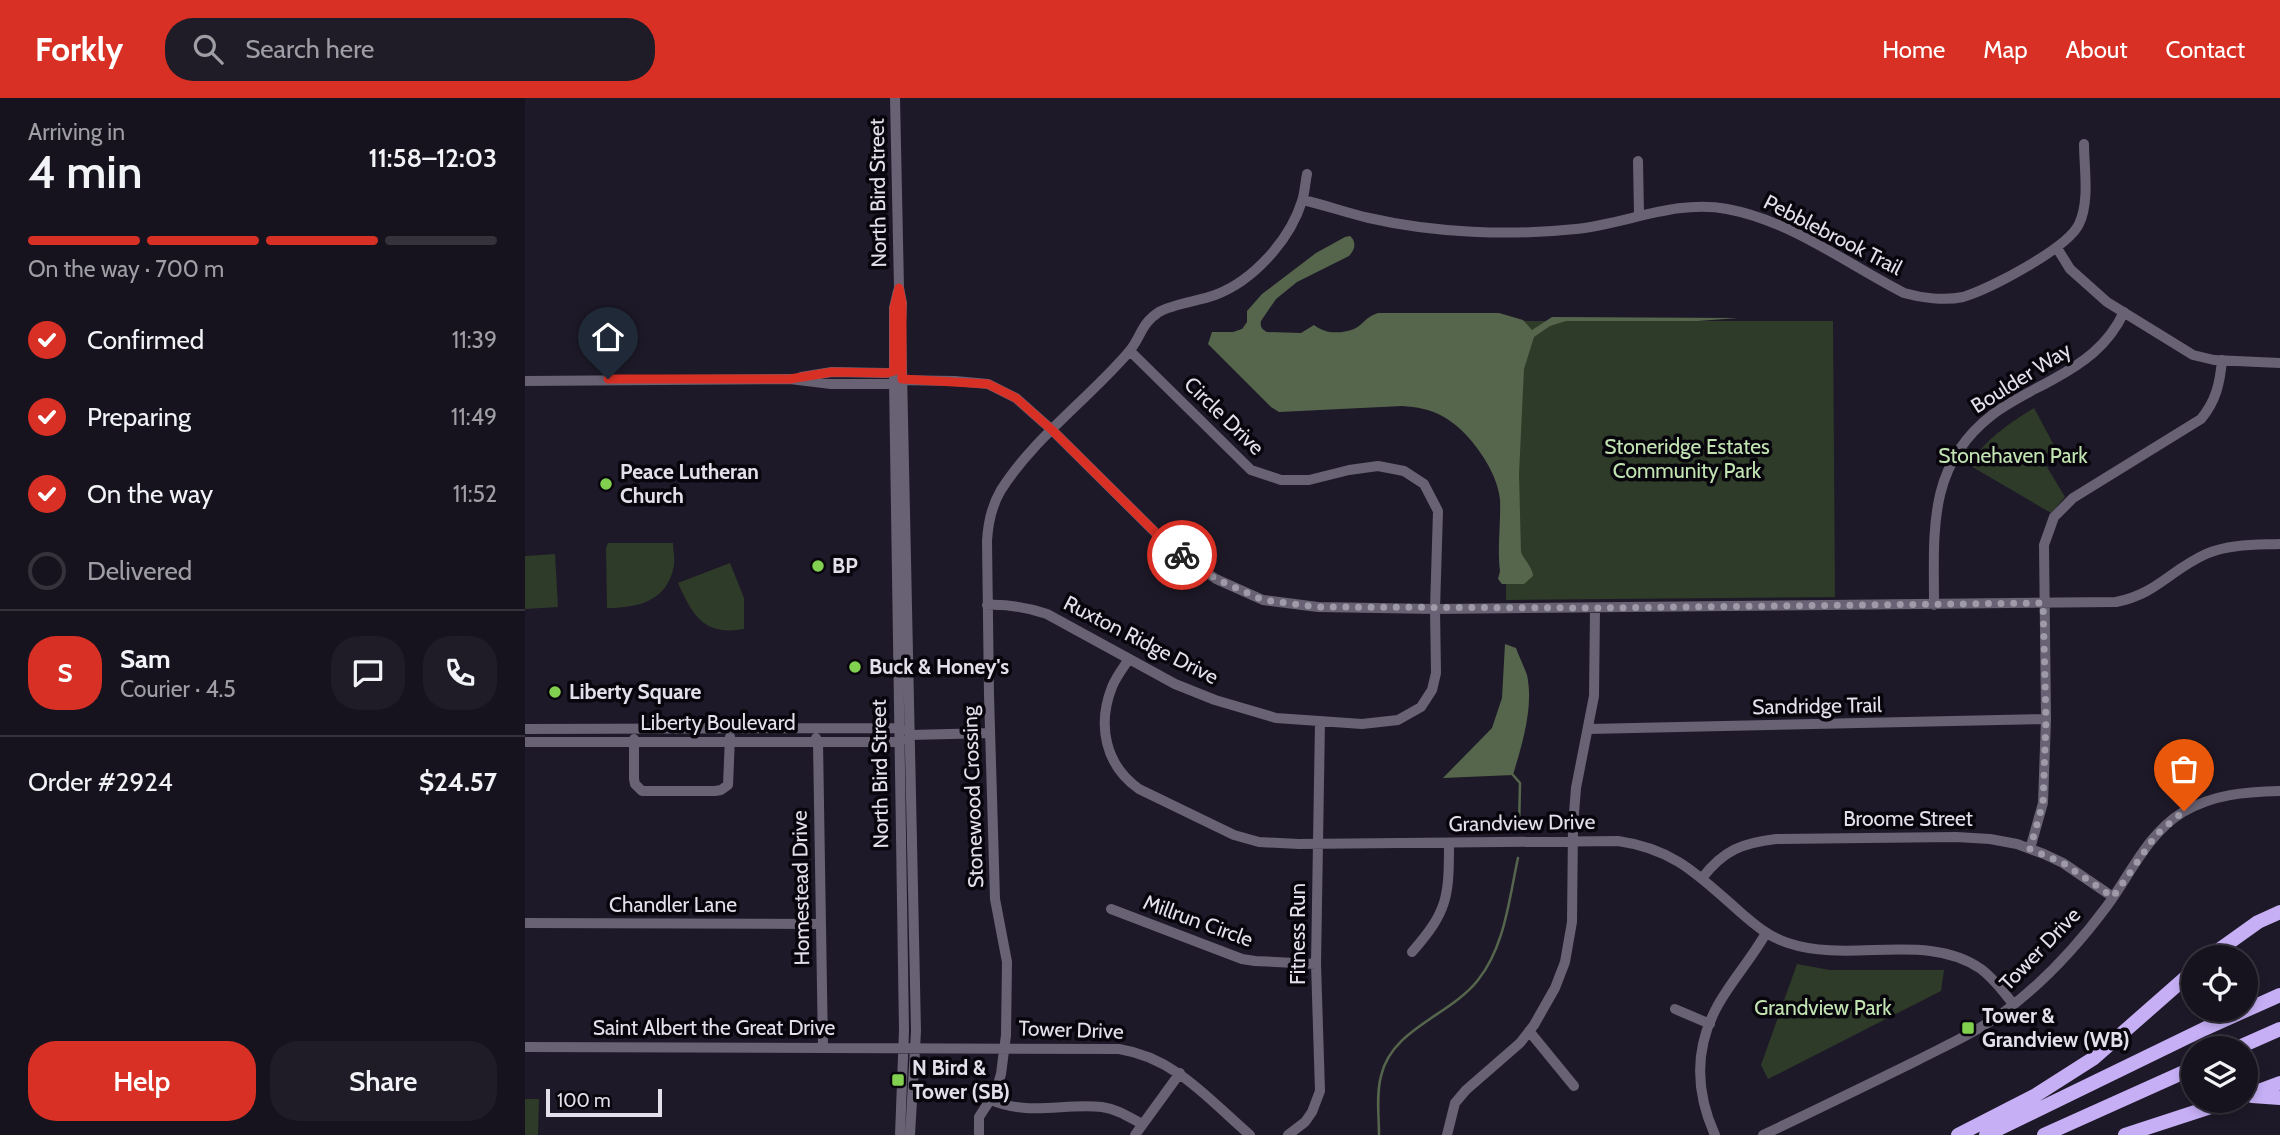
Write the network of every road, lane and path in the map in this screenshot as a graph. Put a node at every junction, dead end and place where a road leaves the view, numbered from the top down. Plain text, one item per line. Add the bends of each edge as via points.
1 (895, 98) edge
2 (2084, 144) dead end
3 (1638, 161) dead end
4 (1307, 174) dead end
5 (1303, 200) junction
6 (1639, 215) junction
7 (2057, 248) junction
8 (2124, 312) junction
9 (1130, 351) junction
10 (2222, 360) junction
11 (2280, 363) edge
12 (896, 378) junction
13 (527, 380) edge
14 (1052, 430) junction
15 (2280, 544) edge
16 (2043, 603) junction
17 (987, 605) junction
18 (1934, 605) junction
19 (1435, 608) junction
20 (1595, 608) junction
21 (1129, 659) junction
22 (2046, 719) junction
23 (1320, 721) junction
24 (898, 728) junction
25 (525, 729) edge
26 (634, 729) junction
27 (730, 729) junction
28 (1589, 729) junction
29 (811, 730) junction
30 (990, 733) junction
31 (910, 735) junction
32 (525, 742) edge
33 (634, 742) junction
34 (818, 742) junction
35 (898, 742) junction
36 (730, 743) junction
37 (2280, 791) edge
38 (1572, 842) junction
39 (1449, 843) junction
40 (1317, 844) junction
41 (2030, 849) junction
42 (1702, 878) junction
43 (2113, 897) junction
44 (1111, 909) dead end
45 (2280, 912) edge
46 (525, 923) edge
47 (820, 924) junction
48 (1766, 933) junction
49 (2226, 945) edge
50 (1412, 952) dead end
51 (1316, 964) junction
52 (2181, 982) edge
53 (2276, 997) edge
54 (2013, 1004) junction
55 (1675, 1009) dead end
56 (1710, 1024) junction
57 (1529, 1031) junction
58 (2274, 1031) edge
59 (2258, 1038) edge
60 (525, 1047) edge
61 (903, 1047) junction
62 (1005, 1047) junction
63 (823, 1048) junction
64 (915, 1048) junction
65 (1180, 1073) junction
66 (2181, 1073) edge
67 (2280, 1083) edge
68 (1574, 1086) dead end
69 (2258, 1091) edge
70 (2258, 1097) edge
71 (2280, 1098) edge
72 (991, 1100) junction
73 (2192, 1113) edge
74 (1142, 1124) junction
75 (900, 1135) edge
76 (910, 1135) edge
77 (979, 1135) edge
78 (1135, 1135) edge
79 (1250, 1135) edge
80 (1289, 1135) edge
81 (1447, 1135) edge
82 (1715, 1135) edge
83 (1763, 1135) edge
84 (1958, 1135) edge
85 (1986, 1135) edge
86 (2044, 1135) edge
87 (2125, 1135) edge

1 - 12 street, North Bird Street
2 - 7 street, Pebblebrook Trail via 2084,204 2079,224
3 - 6 street
4 - 5 street, Stonewood Crossing
5 - 6 street, Pebblebrook Trail via 1371,219 1480,232 1579,229
5 - 9 street, Stonewood Crossing via 1292,226 1253,271 1229,290 1161,310 1145,323
6 - 7 street, Pebblebrook Trail via 1693,207 1726,208 1765,219 1905,293 1936,298 1961,297 1989,287
7 - 8 street via 2070,269
8 - 10 street via 2193,355
8 - 18 street, Boulder Way via 2098,350 1993,414 1959,450 1937,502
9 - 14 street, Stonewood Crossing
9 - 19 street, Circle Drive via 1251,470 1281,480 1309,480 1378,466 1404,471 1424,484 1439,511
10 - 11 street
10 - 16 street via 2218,388 2201,419 2073,498 2054,517 2044,545
12 - 13 street via 887,373 832,372 790,379
12 - 14 street via 988,384 1016,398
12 - 24 street, North Bird Street
12 - 31 street, North Bird Street
14 - 17 street, Stonewood Crossing via 1000,492 988,523
14 - 19 street via 1171,548 1216,579 1263,600 1318,607
15 - 16 street via 2236,546 2207,554 2132,599
16 - 18 street
16 - 22 street
17 - 21 street, Ruxton Ridge Drive via 1029,607
17 - 30 street, Stonewood Crossing
18 - 20 street
19 - 20 street
19 - 23 street, Ruxton Ridge Drive via 1436,673 1421,707 1398,720 1361,724
20 - 28 street
21 - 23 street, Ruxton Ridge Drive via 1215,700 1276,718
21 - 40 street, Grandview Drive via 1113,684 1105,711 1111,759 1127,781 1234,835 1259,842
22 - 28 street, Sandridge Trail
22 - 41 street via 2043,803
23 - 40 street, Fitness Run
24 - 29 street, Liberty Boulevard
24 - 31 street
24 - 35 street, North Bird Street
25 - 26 street, Liberty Boulevard
26 - 27 street, Liberty Boulevard
26 - 33 street
27 - 29 street, Liberty Boulevard
27 - 36 street
28 - 38 street via 1576,788
29 - 34 street, Homestead Drive
30 - 31 street
30 - 62 street, Stonewood Crossing via 995,899 1007,962
31 - 35 street
31 - 64 street, North Bird Street
32 - 33 street, Liberty Boulevard
33 - 36 street, Liberty Boulevard
33 - 36 street via 634,779 642,791 725,788 730,778
34 - 35 street, Liberty Boulevard
34 - 36 street, Liberty Boulevard
34 - 47 street, Homestead Drive
35 - 61 street, North Bird Street
37 - 43 street, Tower Drive via 2223,795 2184,811 2156,835
38 - 39 street, Grandview Drive
38 - 42 street, Grandview Drive via 1636,844 1671,857
38 - 57 street via 1570,942 1555,988
39 - 40 street, Grandview Drive
39 - 50 street via 1443,909
40 - 51 street, Fitness Run
41 - 42 street, Broome Street via 1977,838 1776,839 1749,842 1732,850
41 - 43 street, Broome Street via 2063,863
42 - 48 street, Grandview Drive
43 - 54 street, Tower Drive via 2076,944
44 - 51 street, Millrun Circle via 1242,959
45 - 49 highway
46 - 47 street, Chandler Lane
47 - 63 street, Homestead Drive
48 - 54 street, Grandview Drive via 1790,944 1838,952 1945,952 1981,970
48 - 56 street
51 - 80 street, Fitness Run via 1320,1091 1311,1114
52 - 84 highway via 2094,1058 2036,1095
53 - 85 highway
54 - 83 street, Tower Drive via 1968,1035
55 - 56 street
56 - 82 street via 1702,1048 1701,1092
57 - 68 street
57 - 81 street via 1455,1103
58 - 59 highway
60 - 63 street, Saint Albert the Great Drive
61 - 63 street, Saint Albert the Great Drive
61 - 64 street, Tower Drive
61 - 75 street, North Bird Street
62 - 64 street, Tower Drive
62 - 65 street, Tower Drive via 1127,1050
62 - 72 street, Stonewood Crossing
64 - 76 street, North Bird Street
65 - 74 street
65 - 79 street, Tower Drive
66 - 86 highway
67 - 69 highway
70 - 71 highway
72 - 74 street via 1016,1108 1100,1107
72 - 77 street, Stonewood Crossing via 979,1117
73 - 87 highway
74 - 78 street

